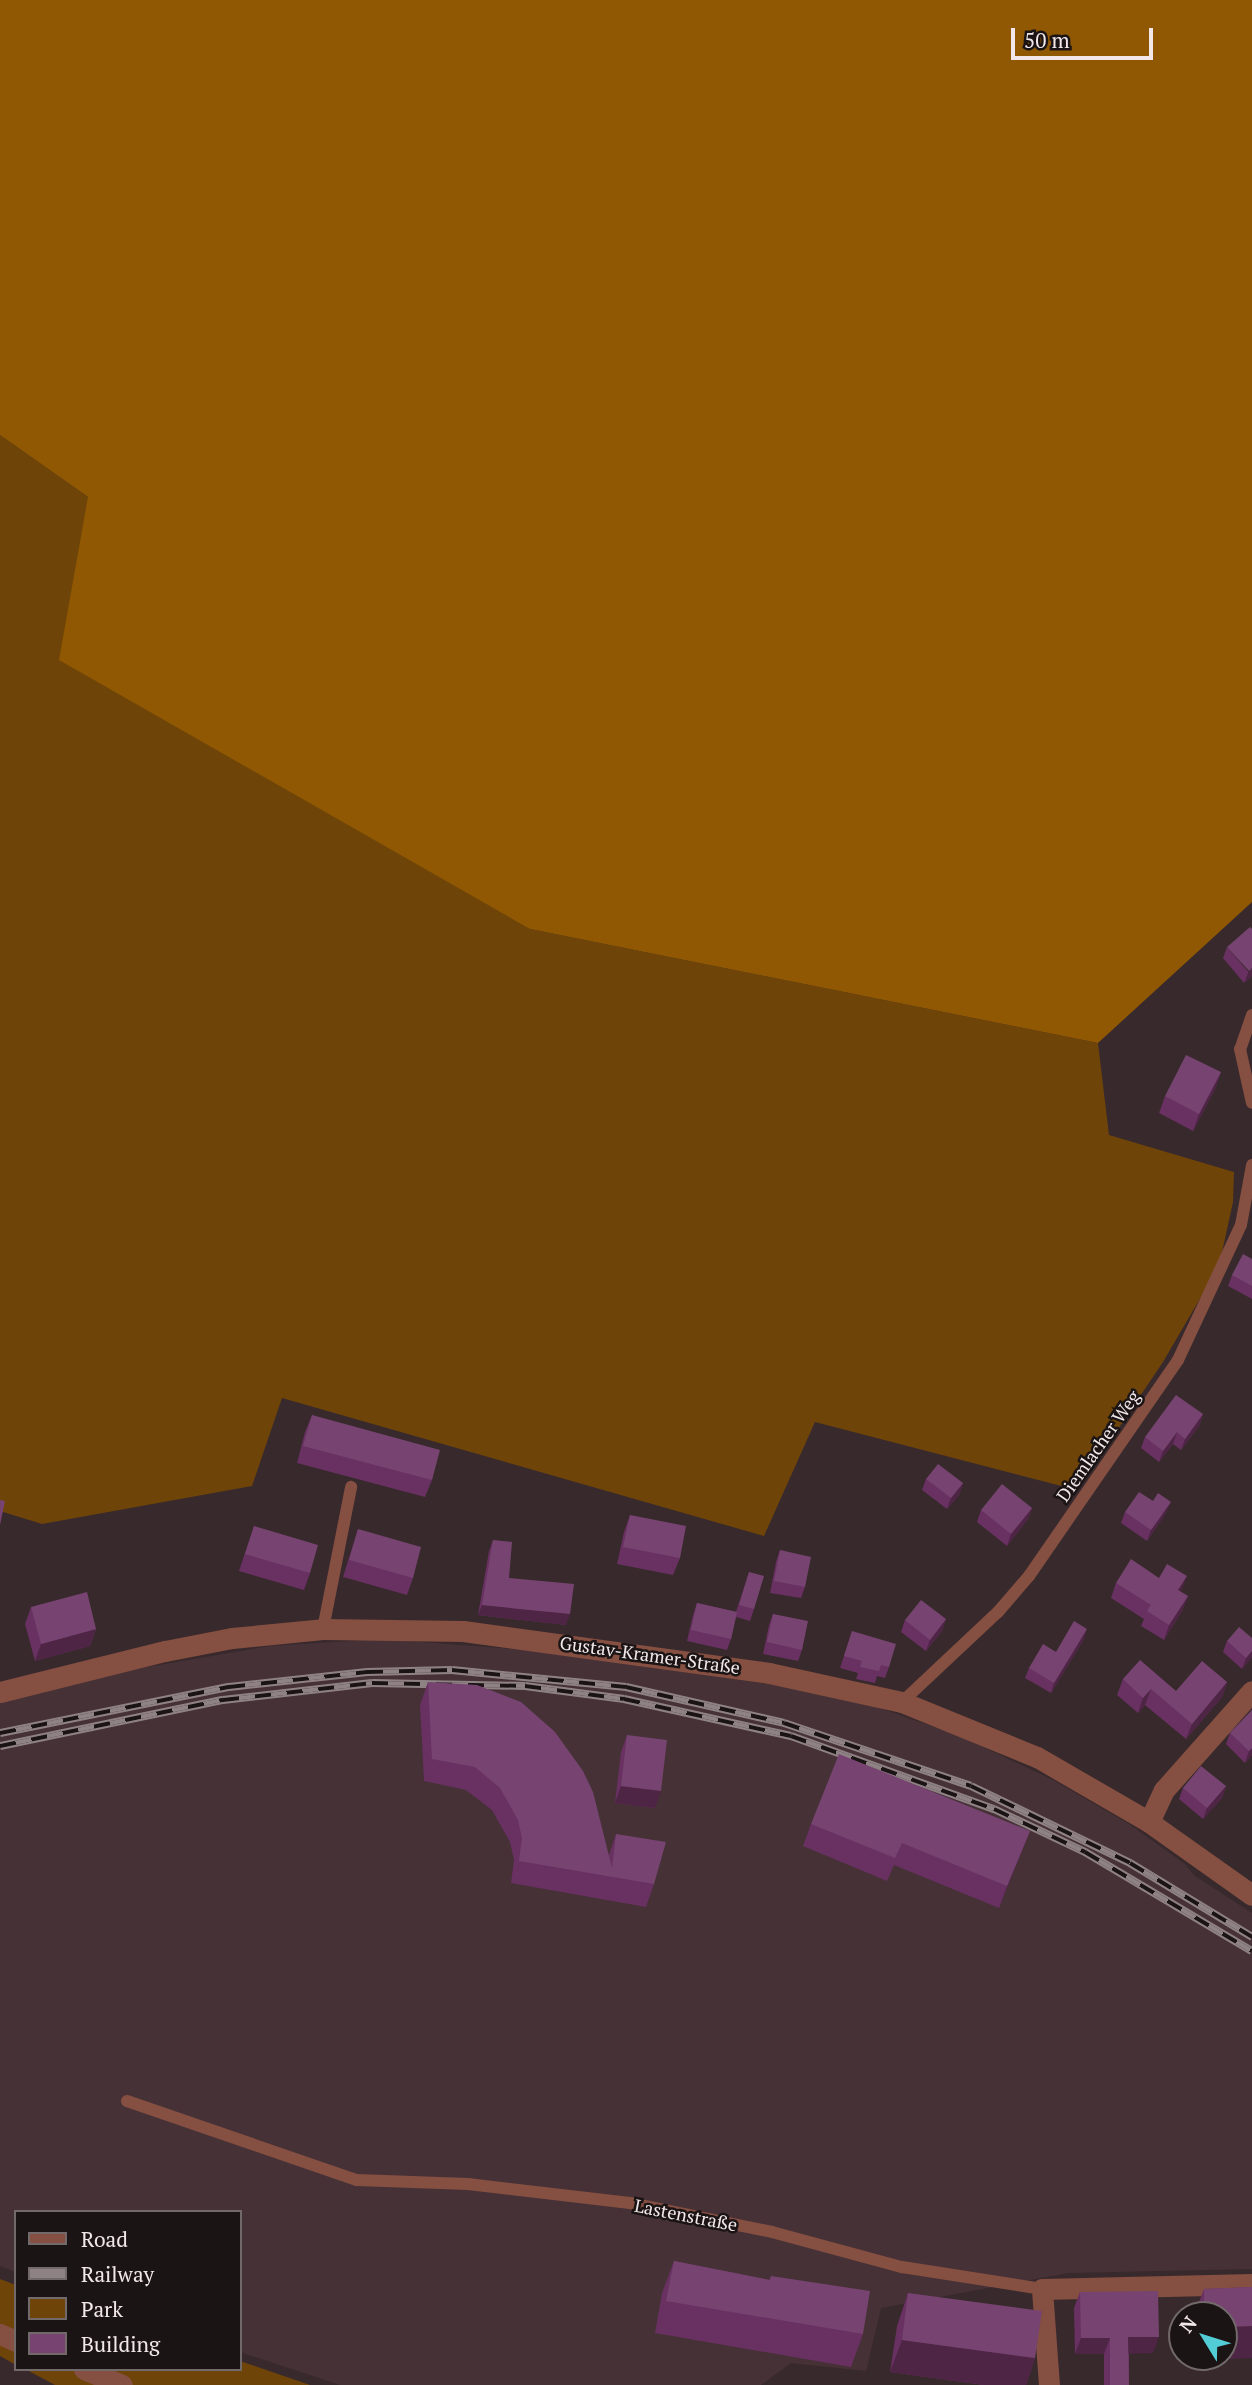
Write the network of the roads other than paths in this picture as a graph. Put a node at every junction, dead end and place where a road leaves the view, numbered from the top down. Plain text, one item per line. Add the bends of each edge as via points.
1 (1252, 1015) edge
2 (1252, 1103) edge
3 (1252, 1165) edge
4 (351, 1487) dead end
5 (323, 1629) junction
6 (1252, 1691) edge
7 (0, 1692) edge
8 (902, 1702) junction
9 (1149, 1822) junction
10 (1252, 1895) edge
11 (128, 2101) dead end
12 (1252, 2284) edge
13 (1042, 2289) junction
14 (89, 2371) edge
15 (1049, 2383) edge
16 (122, 2385) edge

1 - 2 lane via 1240,1049
3 - 8 lane, Diemlacher Weg via 1241,1226 1178,1360 1029,1576 998,1612
4 - 5 lane
5 - 7 street, Gustav-Kramer-Straße via 178,1649
5 - 8 street, Gustav-Kramer-Straße via 438,1629 520,1636 769,1673
6 - 9 street via 1164,1790
8 - 9 street, Gustav-Kramer-Straße via 1037,1757
9 - 10 street, Gustav-Kramer-Straße
11 - 13 lane, Lastenstraße via 357,2180 468,2184 630,2203 772,2232 902,2267
12 - 13 street, Lastenstraße
13 - 15 street
14 - 16 street

